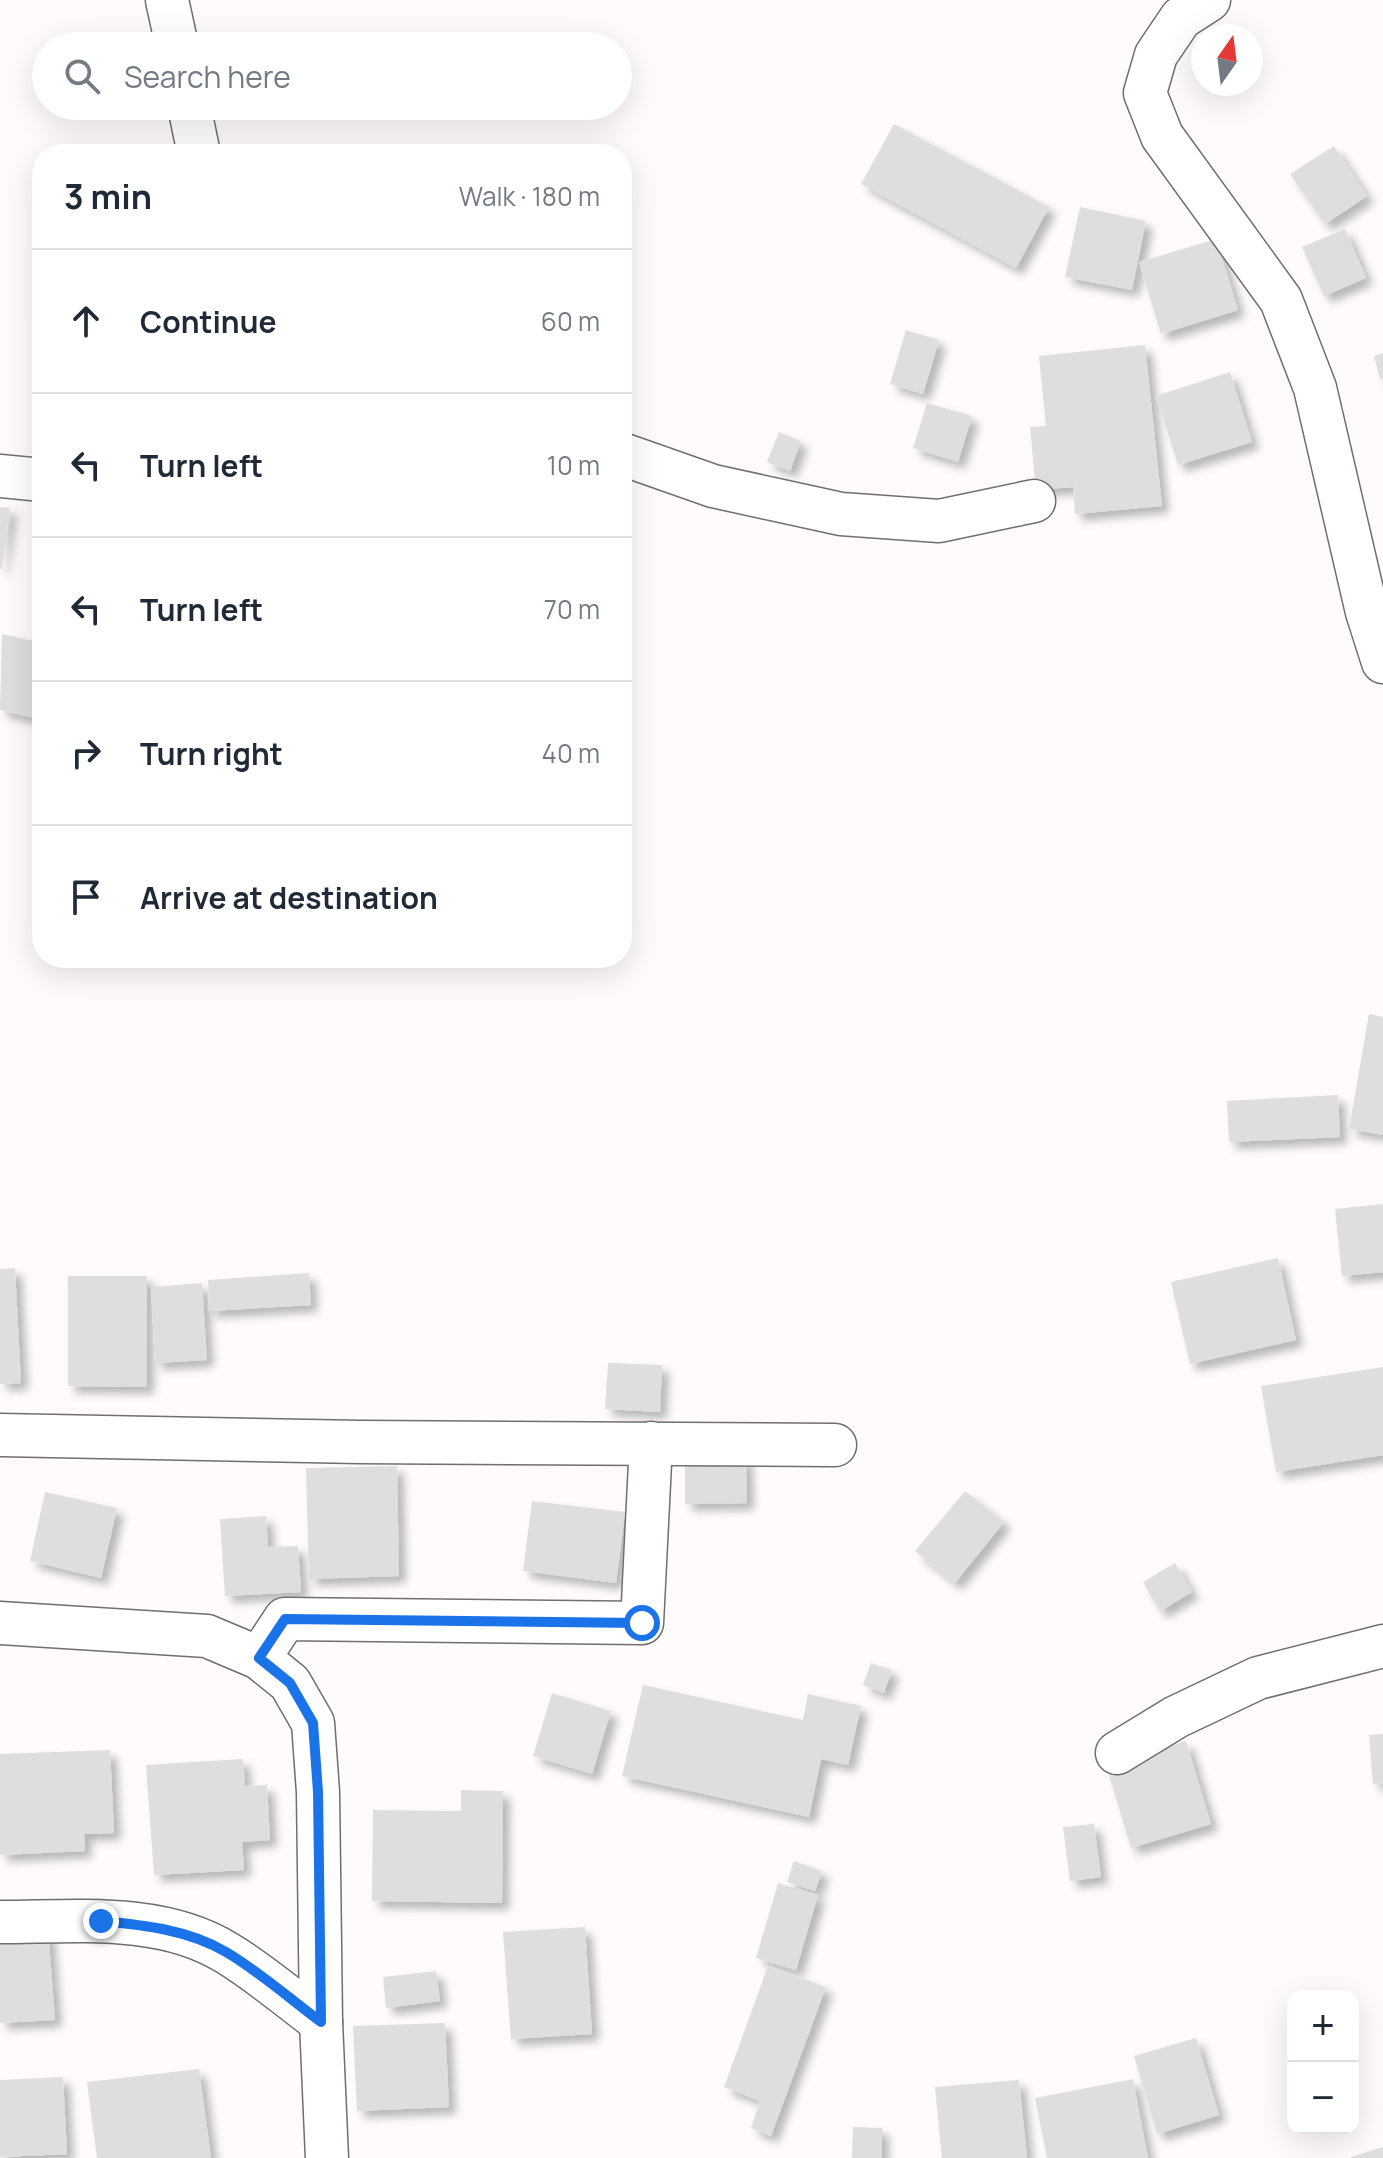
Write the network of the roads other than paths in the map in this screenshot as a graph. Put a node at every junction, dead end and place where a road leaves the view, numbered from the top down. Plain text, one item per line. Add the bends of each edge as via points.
1 (167, 0) edge
2 (1209, 0) edge
3 (174, 32) edge
4 (192, 120) edge
5 (197, 144) edge
6 (632, 458) edge
7 (0, 476) edge
8 (32, 479) edge
9 (1034, 501) dead end
10 (1383, 662) edge
11 (0, 1435) edge
12 (651, 1443) junction
13 (835, 1445) dead end
14 (0, 1623) edge
15 (1383, 1646) edge
16 (259, 1658) junction
17 (1117, 1753) dead end
18 (0, 1922) edge
19 (321, 2022) junction
20 (327, 2158) edge

1 - 3 street
2 - 10 street via 1181,18 1156,55 1145,93 1162,136 1281,300 1315,388
4 - 5 street
6 - 9 street via 713,486 841,514 939,521
7 - 8 street
11 - 12 street
12 - 13 street
12 - 16 street via 642,1623 285,1619
14 - 16 street via 207,1636
15 - 17 street via 1258,1678 1176,1717
16 - 19 street via 290,1683 313,1723
18 - 19 street via 101,1921 183,1934 226,1952
19 - 20 street

